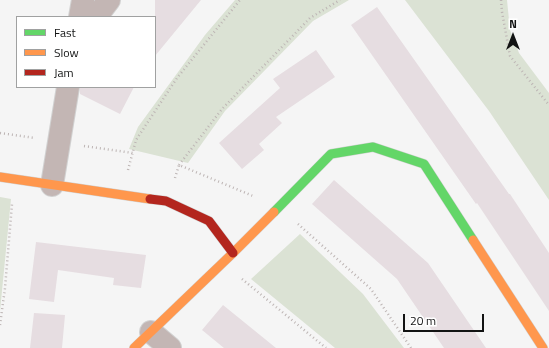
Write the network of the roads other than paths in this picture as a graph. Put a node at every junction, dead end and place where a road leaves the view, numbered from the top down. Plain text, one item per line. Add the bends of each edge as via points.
1 (83, 0) edge
2 (109, 0) edge
3 (80, 16) edge
4 (97, 16) edge
5 (68, 88) edge
6 (0, 177) edge
7 (52, 185) junction
8 (234, 253) junction
9 (151, 332) junction
10 (134, 348) edge
11 (170, 348) edge
12 (543, 348) edge

1 - 3 street
2 - 4 street
5 - 7 street
6 - 7 street
7 - 8 street via 166,201 210,221
8 - 9 street
8 - 12 street via 331,154 373,147 424,164
9 - 10 street
9 - 11 street

